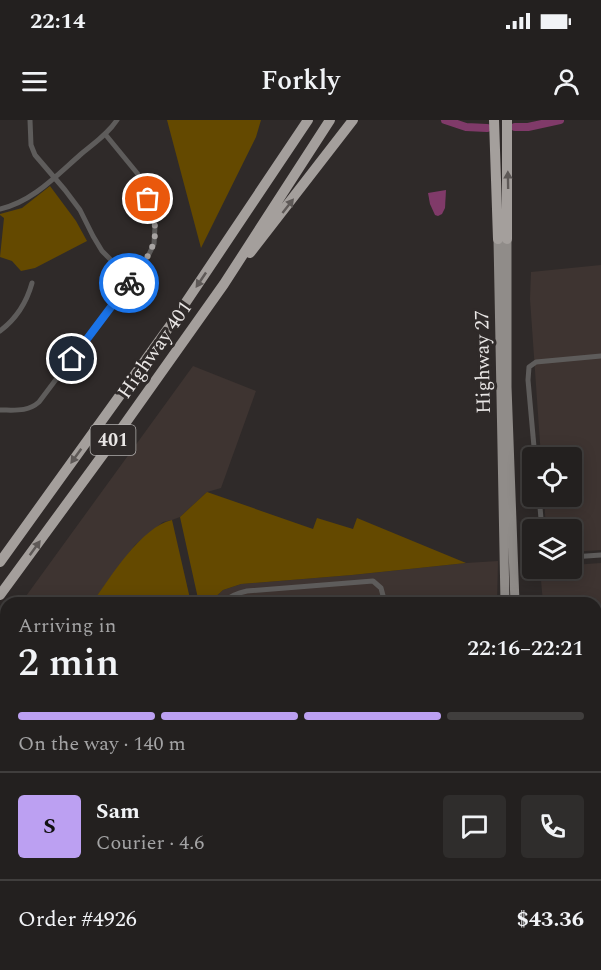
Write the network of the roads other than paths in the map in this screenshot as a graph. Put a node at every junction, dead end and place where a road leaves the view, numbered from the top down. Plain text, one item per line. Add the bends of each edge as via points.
1 (30, 120) edge
2 (117, 120) edge
3 (308, 120) edge
4 (330, 120) edge
5 (353, 120) edge
6 (494, 120) edge
7 (507, 120) edge
8 (105, 134) junction
9 (54, 178) junction
10 (0, 209) edge
11 (503, 239) junction
12 (134, 276) junction
13 (32, 283) dead end
14 (224, 284) junction
15 (0, 331) edge
16 (601, 356) edge
17 (0, 410) edge
18 (534, 447) edge
19 (601, 555) edge
20 (582, 556) edge
21 (0, 562) edge
22 (16, 573) junction
23 (0, 595) edge
24 (2, 597) edge
25 (230, 597) edge
26 (383, 597) edge
27 (505, 597) edge
28 (514, 597) edge

1 - 9 street via 35,155
2 - 8 street
3 -> 21 highway, Highway 401 / 401 via 172,323
4 - 14 highway, Highway 401 / 401
14 -> 5 highway
6 - 11 highway, Highway 27
11 -> 7 highway, Highway 27
8 - 9 street
8 - 12 street via 143,182 154,223 154,244
9 - 10 street via 28,198
9 - 12 street via 80,210 102,251
11 - 27 main road, Highway 27
11 - 28 main road, Highway 27
12 - 17 street via 39,402 22,411
13 - 15 street via 29,296
22 -> 14 highway, Highway 401 / 401
16 - 18 street via 536,362 528,367
19 - 20 street
22 - 23 highway, Highway 401 / 401
22 - 24 highway
25 - 26 street via 238,592 374,581

